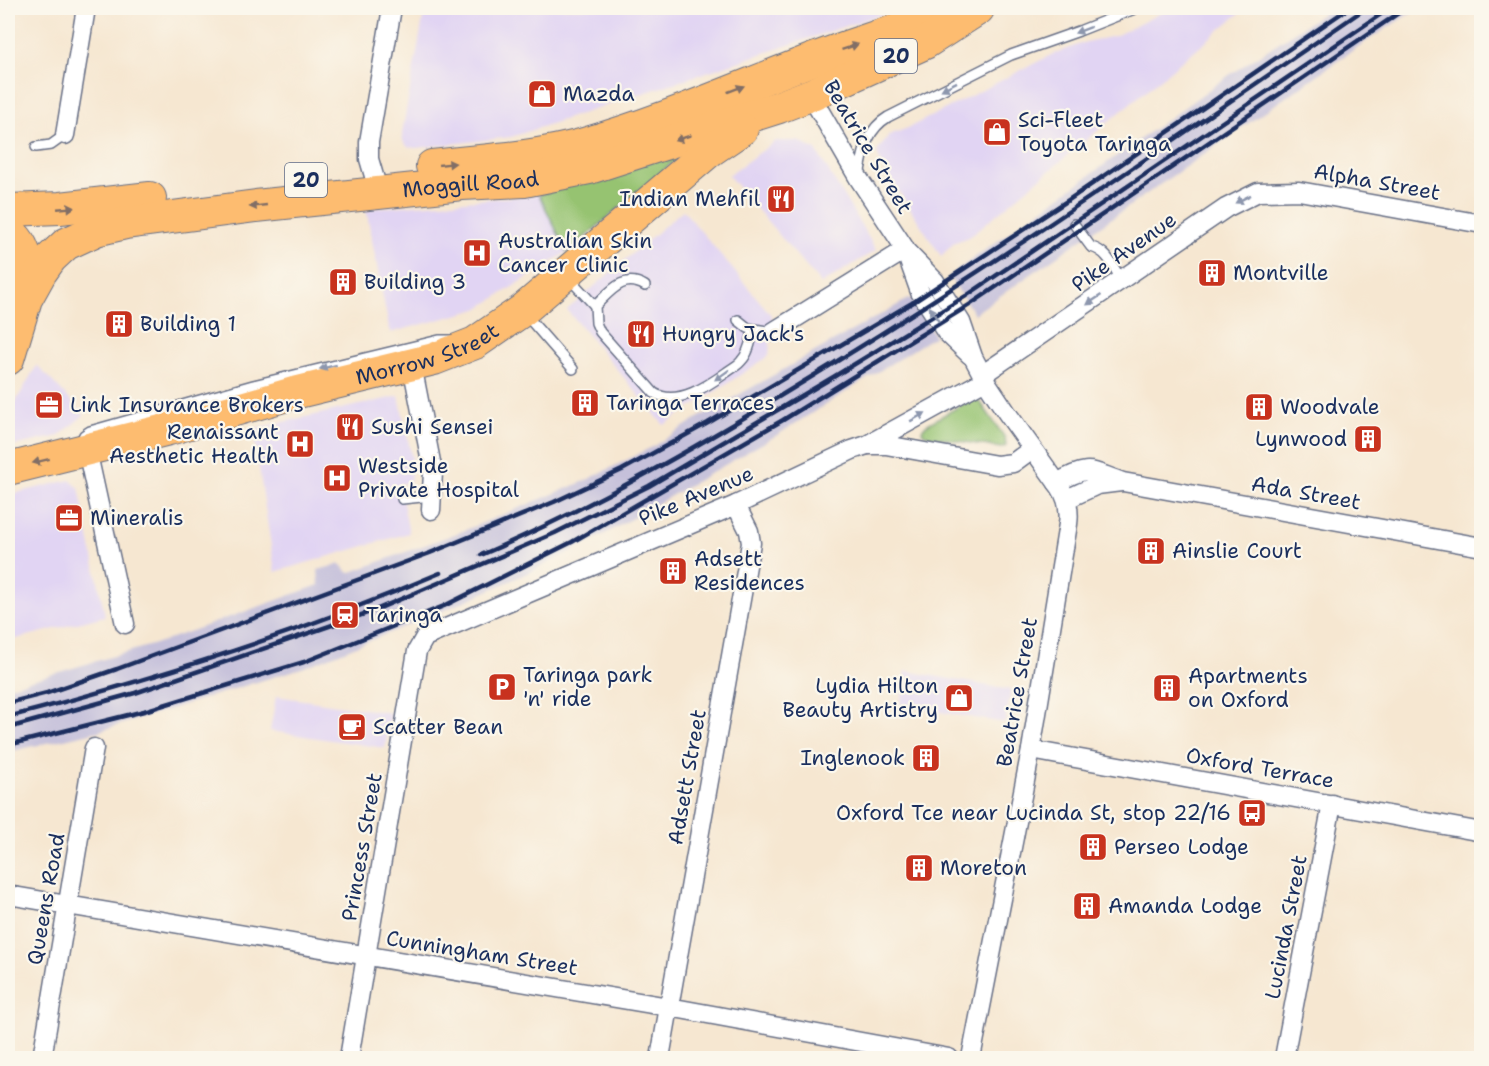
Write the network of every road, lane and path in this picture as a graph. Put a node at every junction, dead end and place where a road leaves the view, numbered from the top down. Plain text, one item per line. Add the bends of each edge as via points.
1 (86, 8) edge
2 (392, 8) edge
3 (980, 8) edge
4 (1137, 8) edge
5 (795, 66) junction
6 (810, 94) junction
7 (779, 107) junction
8 (65, 135) joint
9 (36, 147) dead end
10 (859, 179) junction
11 (376, 183) junction
12 (1299, 190) joint
13 (8, 210) edge
14 (1074, 224) dead end
15 (1482, 224) edge
16 (8, 231) edge
17 (905, 250) junction
18 (566, 274) junction
19 (1122, 281) junction
20 (645, 286) dead end
21 (26, 297) junction
22 (595, 306) junction
23 (523, 310) junction
24 (738, 320) dead end
25 (754, 329) junction
26 (773, 332) joint
27 (475, 342) junction
28 (8, 359) edge
29 (412, 365) junction
30 (573, 369) dead end
31 (983, 377) junction
32 (867, 445) junction
33 (1032, 449) junction
34 (81, 452) junction
35 (8, 469) edge
36 (1123, 482) junction
37 (1057, 483) junction
38 (402, 499) dead end
39 (1067, 499) junction
40 (432, 503) joint
41 (736, 505) junction
42 (1482, 547) edge
43 (125, 624) dead end
44 (421, 643) joint
45 (94, 748) dead end
46 (1031, 750) junction
47 (1332, 804) junction
48 (1482, 832) edge
49 (8, 896) edge
50 (67, 905) junction
51 (367, 957) junction
52 (669, 1007) junction
53 (42, 1059) edge
54 (349, 1059) edge
55 (660, 1059) edge
56 (949, 1059) edge
57 (970, 1059) edge
58 (1284, 1059) edge

1 - 8 street
2 - 11 street via 369,142
5 -> 3 highway, Moggill Road / 20 via 914,24
3 - 6 highway, Moggill Road / 20 via 924,43
4 -> 10 lane via 1011,55 883,120 867,140
5 - 6 street, Beatrice Street
11 -> 5 highway, Moggill Road / 20 via 579,145 651,122
6 - 7 highway, Moggill Road / 20
6 - 10 street, Beatrice Street
7 -> 11 highway, Moggill Road / 20 via 613,161 552,176 514,182
7 - 18 highway, Morrow Street / 20 via 708,152
8 - 9 lane via 51,145
10 - 17 street, Beatrice Street
13 -> 11 highway, Moggill Road / 20
11 -> 21 highway, Moggill Road / 20 via 105,227 78,237 56,253
12 - 15 street, Alpha Street
12 -> 19 street, Pike Avenue via 1258,192 1226,208
14 - 19 lane via 1091,248 1106,255
16 - 21 highway via 24,253
17 - 26 street
17 - 31 street, Beatrice Street via 935,281 961,322
18 - 22 lane
18 - 23 highway, Morrow Street / 20
19 -> 31 street, Pike Avenue
20 - 22 lane via 623,281
21 - 28 highway, Moggill Road / 20
25 -> 22 lane via 742,361 703,388 668,398 654,393 600,332
23 - 27 highway, Morrow Street / 20
23 - 30 lane
24 - 25 lane
25 - 26 lane
27 - 29 highway, Morrow Street / 20
27 -> 34 lane via 439,340 154,412 88,432 82,438
29 - 34 highway, Morrow Street / 20
29 - 40 street via 434,472
32 -> 31 street, Pike Avenue
31 - 33 street, Beatrice Street
32 - 33 street via 997,465 1013,463
32 - 41 street, Pike Avenue
33 - 37 street, Beatrice Street
34 -> 35 highway, Morrow Street / 20
34 - 43 street
36 - 37 street, Ada Street via 1091,471 1075,473
36 - 39 street, Ada Street via 1097,485
36 - 42 street, Ada Street
37 - 39 street, Beatrice Street
38 - 40 lane
39 - 46 street, Beatrice Street via 1068,527
41 - 44 street, Pike Avenue via 425,637
41 - 52 street, Adsett Street via 751,543
44 - 51 street, Princess Street
45 - 50 street, Queens Road
46 - 47 street, Oxford Terrace
46 - 57 street, Beatrice Street
47 - 48 street, Oxford Terrace
47 - 58 street, Lucinda Street
49 - 50 street, Cunningham Street
50 - 51 street, Cunningham Street
50 - 53 street, Queens Road
51 - 52 street, Cunningham Street
51 - 54 street, Princess Street
52 - 55 street, Adsett Street
52 - 56 street, Cunningham Street

